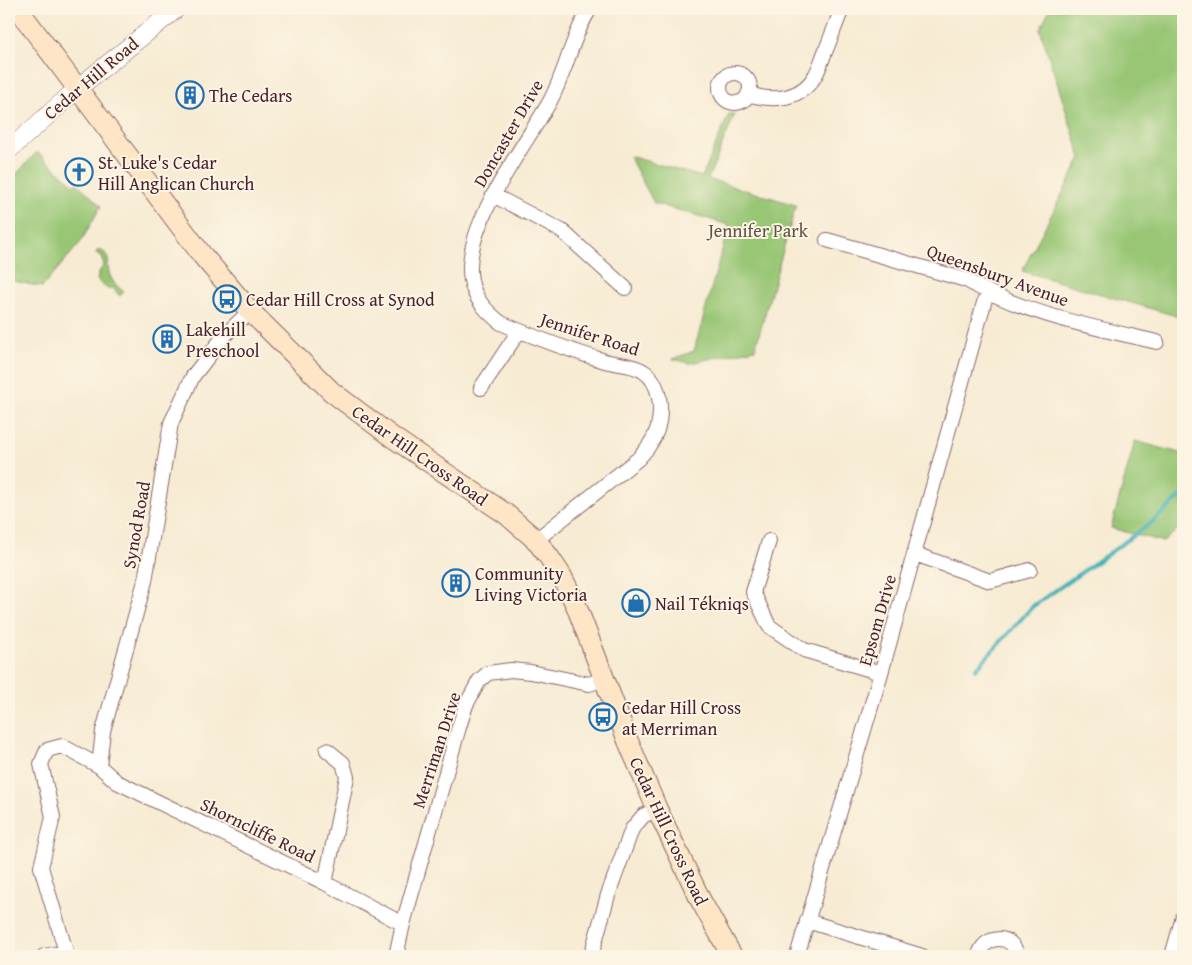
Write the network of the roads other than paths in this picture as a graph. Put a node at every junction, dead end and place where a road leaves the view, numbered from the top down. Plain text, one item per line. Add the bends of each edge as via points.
1 (18, 9) edge
2 (176, 9) edge
3 (590, 9) edge
4 (842, 9) edge
5 (78, 88) junction
6 (748, 94) dead end
7 (9, 150) edge
8 (493, 195) junction
9 (827, 240) dead end
10 (471, 280) joint
11 (625, 288) dead end
12 (987, 292) junction
13 (250, 311) junction
14 (519, 331) junction
15 (1157, 342) dead end
16 (481, 388) dead end
17 (536, 540) junction
18 (769, 541) dead end
19 (915, 554) junction
20 (1030, 570) dead end
21 (881, 673) junction
22 (604, 679) junction
23 (327, 750) dead end
24 (99, 766) junction
25 (657, 809) junction
26 (325, 883) junction
27 (1183, 917) edge
28 (807, 921) junction
29 (403, 924) junction
30 (69, 954) edge
31 (44, 956) edge
32 (396, 956) edge
33 (590, 956) edge
34 (732, 956) edge
35 (797, 956) edge
36 (922, 956) edge
37 (979, 956) edge
38 (1017, 956) edge
39 (1172, 956) edge

1 - 5 main road, Cedar Hill Cross Road
2 - 5 street, Cedar Hill Road
3 - 8 street, Doncaster Drive via 574,38 550,101
4 - 6 street via 808,86 783,98 765,99
5 - 7 street, Cedar Hill Road
5 - 13 main road, Cedar Hill Cross Road via 202,256
8 - 10 street, Doncaster Drive via 475,241
8 - 11 street via 562,231
9 - 12 street, Queensbury Avenue via 966,280
10 - 14 street, Jennifer Road via 477,298 488,313
12 - 15 street, Queensbury Avenue via 1072,321
12 - 19 street, Epsom Drive
13 - 17 main road, Cedar Hill Cross Road via 332,392 506,514
13 - 24 street, Synod Road via 225,335 192,376 172,423 147,573 103,731
14 - 16 street
14 - 17 street, Jennifer Road via 643,371 651,377 659,400 660,415 650,446
17 - 22 main road, Cedar Hill Cross Road via 569,590
18 - 21 street via 753,592 769,626 804,650
19 - 20 street via 990,581
19 - 21 street, Epsom Drive
21 - 28 street, Epsom Drive
22 - 25 main road, Cedar Hill Cross Road
22 - 29 street, Merriman Drive via 589,684 511,670 488,673 479,680 466,705
23 - 26 street via 343,764 347,777
24 - 26 street, Shorncliffe Road via 117,782
24 - 30 street, Shorncliffe Road via 62,746 47,750 41,764 53,817 41,867
25 - 33 street via 643,816 632,829
25 - 34 main road, Cedar Hill Cross Road via 701,901
26 - 29 street, Shorncliffe Road
27 - 39 street
28 - 35 street, Epsom Drive
28 - 36 street
29 - 32 street, Merriman Drive
30 - 31 street
37 - 38 street via 987,942 998,938 1010,942

